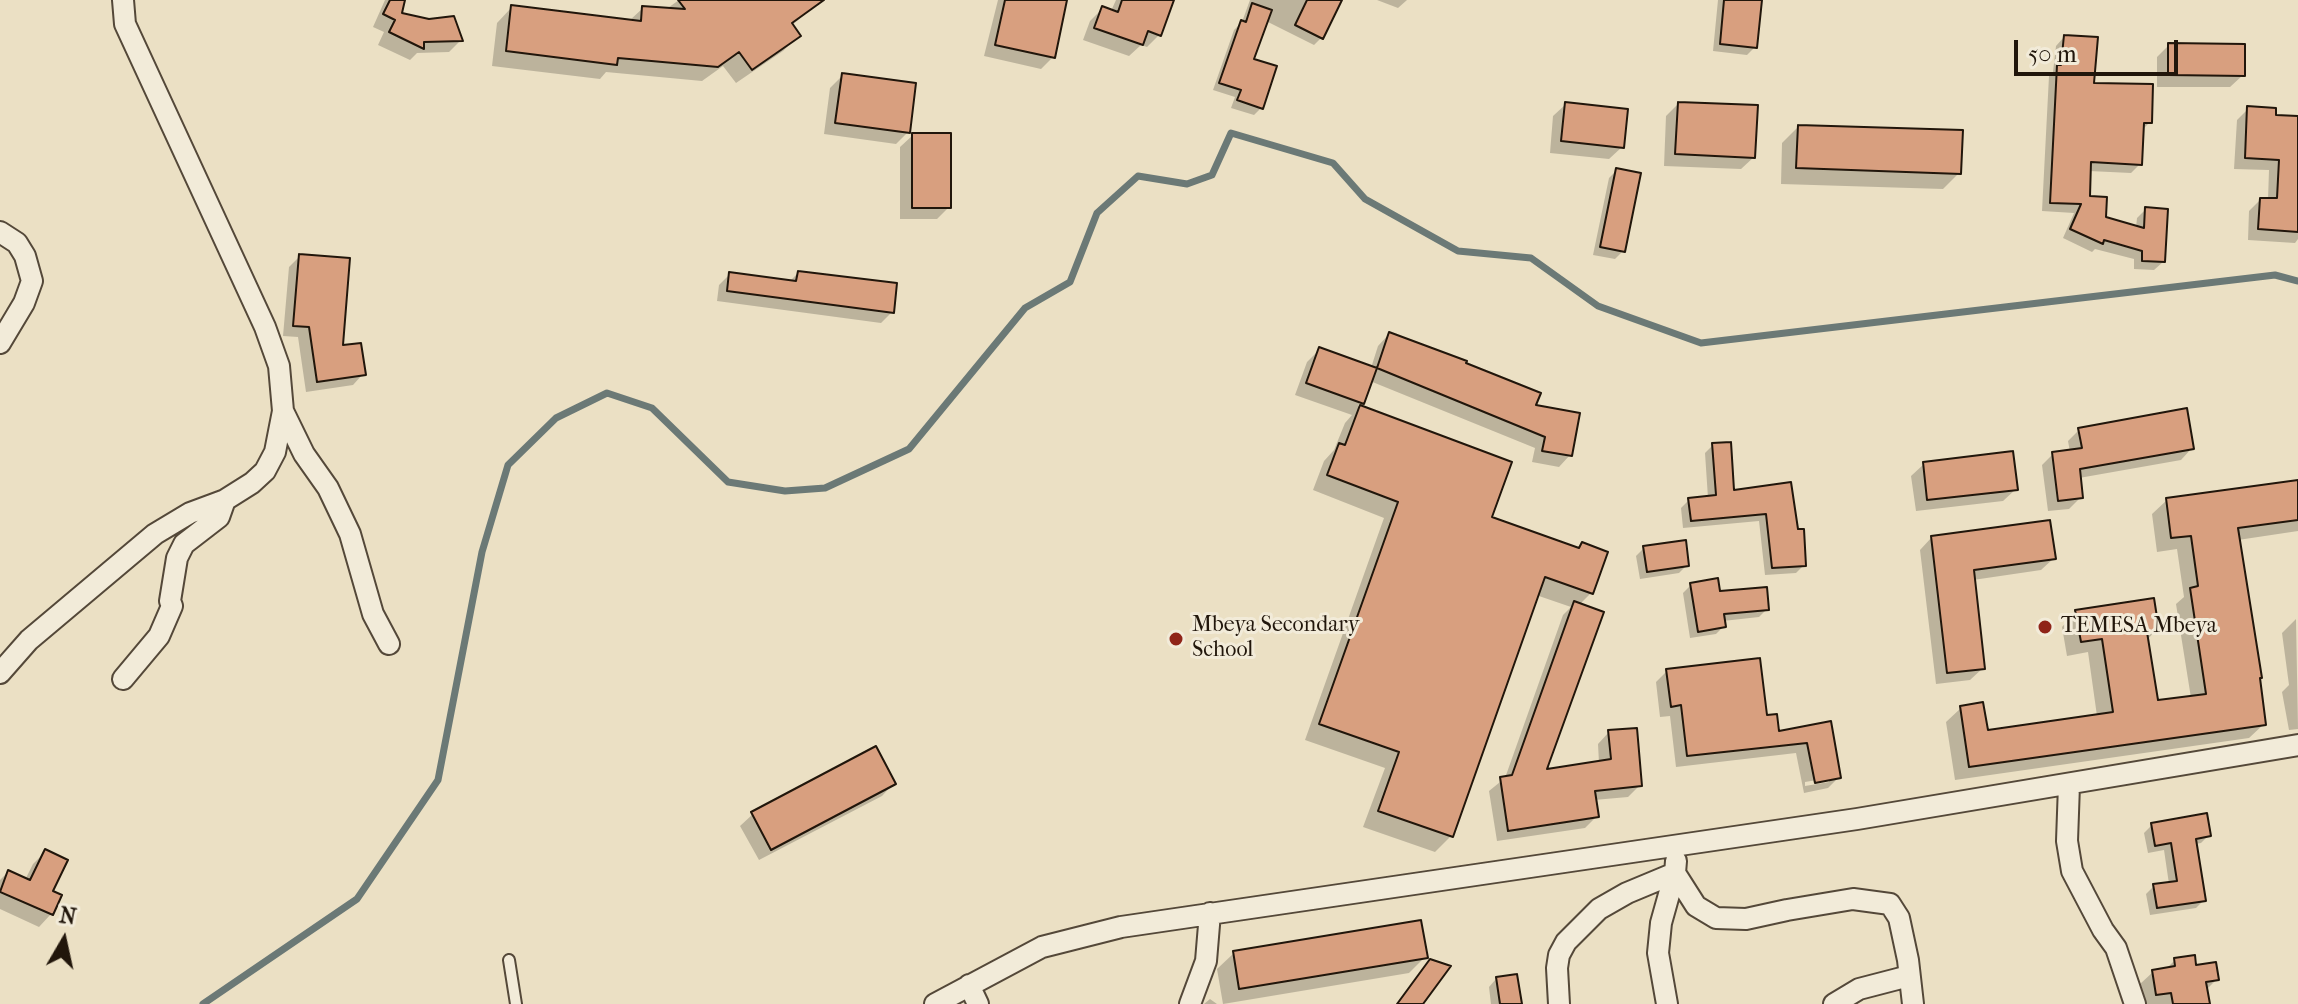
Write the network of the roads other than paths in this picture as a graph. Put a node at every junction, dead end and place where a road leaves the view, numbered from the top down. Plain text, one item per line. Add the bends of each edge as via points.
1 (123, 0) edge
2 (0, 232) edge
3 (0, 343) edge
4 (283, 411) junction
5 (225, 500) junction
6 (389, 644) dead end
7 (0, 673) edge
8 (123, 679) dead end
9 (2298, 745) edge
10 (2069, 785) junction
11 (1678, 846) junction
12 (1675, 873) junction
13 (1210, 913) junction
14 (509, 960) dead end
15 (1909, 976) junction
16 (969, 985) junction
17 (516, 1004) edge
18 (935, 1004) edge
19 (978, 1004) edge
20 (1190, 1004) edge
21 (1559, 1004) edge
22 (1667, 1004) edge
23 (1834, 1004) edge
24 (1913, 1004) edge
25 (2135, 1004) edge

1 - 4 street via 125,24 265,327 279,366
2 - 3 street via 17,243 32,281
4 - 5 street via 275,452 265,471
4 - 6 street via 350,534 373,614
5 - 7 street via 155,534 29,640
5 - 8 street via 219,517 184,544 177,558 172,606 159,636
9 - 10 street
10 - 11 street
10 - 25 street via 2072,871 2116,948
11 - 12 street
11 - 13 street
12 - 15 street via 1696,906 1716,918 1746,919 1853,899 1890,904 1899,918
12 - 21 street via 1599,909 1566,942 1557,968
12 - 22 street via 1658,953
13 - 16 street via 1042,947
13 - 20 street via 1206,961
14 - 17 lane
15 - 23 street via 1859,989
15 - 24 street
16 - 18 street
16 - 19 street

